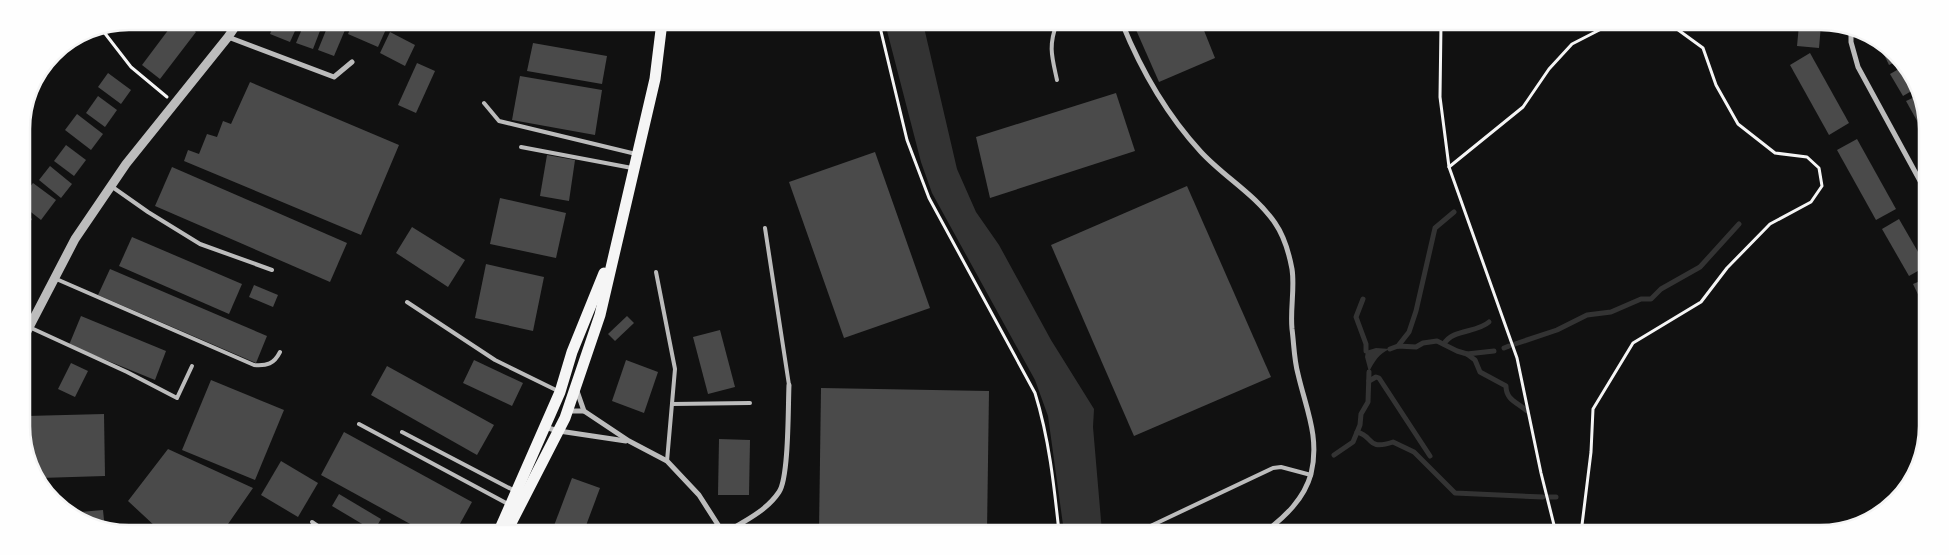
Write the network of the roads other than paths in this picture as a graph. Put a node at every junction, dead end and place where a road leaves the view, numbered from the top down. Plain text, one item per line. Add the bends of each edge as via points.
1 (233, 30) edge
2 (661, 30) edge
3 (1054, 30) edge
4 (1125, 30) edge
5 (1851, 35) edge
6 (228, 37) junction
7 (352, 62) dead end
8 (1057, 80) dead end
9 (484, 103) dead end
10 (521, 147) dead end
11 (638, 155) junction
12 (635, 168) junction
13 (1919, 179) edge
14 (111, 186) junction
15 (765, 228) dead end
16 (616, 241) junction
17 (272, 270) dead end
18 (656, 272) dead end
19 (54, 278) junction
20 (407, 302) dead end
21 (30, 325) edge
22 (30, 327) edge
23 (280, 352) dead end
24 (192, 366) dead end
25 (789, 385) joint
26 (576, 388) junction
27 (560, 392) junction
28 (672, 404) junction
29 (750, 404) dead end
30 (568, 411) junction
31 (584, 412) junction
32 (359, 424) dead end
33 (552, 429) junction
34 (402, 432) dead end
35 (629, 441) junction
36 (667, 461) junction
37 (542, 464) junction
38 (1311, 475) junction
39 (516, 491) junction
40 (510, 505) junction
41 (312, 522) dead end
42 (316, 525) edge
43 (502, 525) edge
44 (509, 525) edge
45 (718, 525) edge
46 (738, 525) edge
47 (1153, 525) edge
48 (1274, 525) edge

1 - 6 street
2 - 11 main road via 655,79
3 - 8 lane via 1051,38
4 - 38 street via 1155,91 1201,152 1254,200 1274,223 1286,246 1292,270 1291,322 1298,374 1311,417 1315,449
5 - 13 street via 1858,68
6 - 7 street via 334,77
6 - 14 street
9 - 11 lane via 499,121
10 - 12 lane
11 - 12 main road
12 - 16 main road
14 - 17 lane via 200,244
14 - 19 street via 75,239
15 - 25 lane
16 - 26 main road via 600,315
16 - 27 main road
18 - 28 lane via 676,369
19 - 21 street
19 - 23 lane via 254,365 266,366 275,361
20 - 27 lane via 495,360
22 - 24 lane via 177,398
25 - 46 street via 786,463 781,490 764,509
26 - 30 main road
26 - 31 street
27 - 33 main road
28 - 29 lane
28 - 36 lane
30 - 31 street
30 - 33 main road via 561,411
31 - 35 street
32 - 40 lane
33 - 35 street
33 - 37 main road
33 - 39 main road via 541,452 531,457
34 - 39 lane
35 - 36 street
36 - 45 street via 699,495
37 - 39 lane via 535,466 522,490
37 - 44 main road
38 - 47 lane via 1273,468
38 - 48 street via 1302,496
39 - 40 main road
40 - 43 main road
41 - 42 lane

